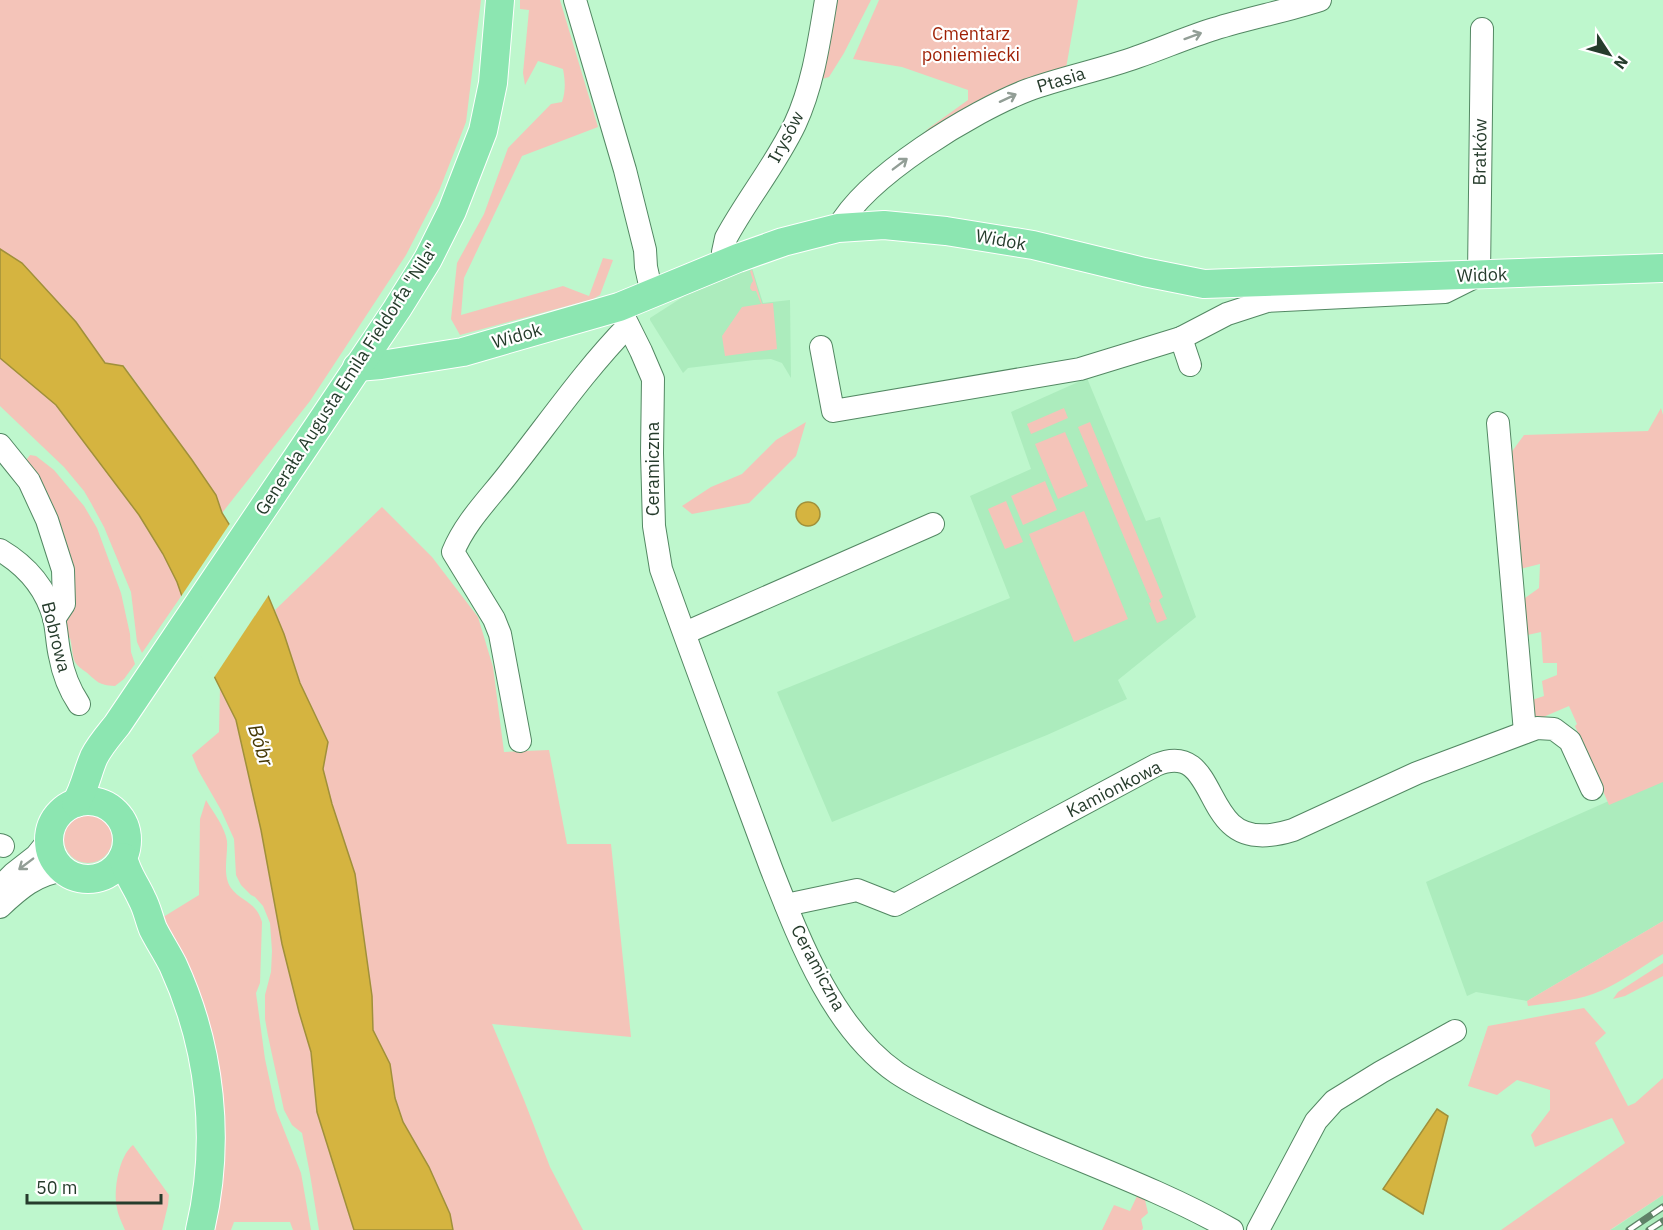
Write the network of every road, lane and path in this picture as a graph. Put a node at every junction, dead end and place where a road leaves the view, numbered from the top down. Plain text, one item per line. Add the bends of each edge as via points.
1 (500, 0) edge
2 (575, 0) edge
3 (826, 0) edge
4 (1320, 0) edge
5 (1482, 30) dead end
6 (838, 228) junction
7 (724, 263) junction
8 (1663, 268) edge
9 (1479, 275) junction
10 (652, 294) junction
11 (624, 316) junction
12 (1181, 338) junction
13 (821, 346) dead end
14 (1190, 365) dead end
15 (357, 367) junction
16 (1498, 423) dead end
17 (0, 445) edge
18 (933, 524) dead end
19 (0, 550) edge
20 (54, 619) junction
21 (685, 633) junction
22 (79, 704) dead end
23 (117, 725) junction
24 (1525, 732) junction
25 (520, 741) dead end
26 (1592, 789) dead end
27 (76, 803) junction
28 (109, 807) junction
29 (49, 840) junction
30 (123, 857) junction
31 (63, 871) junction
32 (95, 879) junction
33 (0, 887) edge
34 (786, 905) junction
35 (0, 907) edge
36 (153, 928) junction
37 (1455, 1031) dead end
38 (200, 1230) edge
39 (1232, 1230) edge
40 (1258, 1230) edge

1 - 15 main road, Generała Augusta Emila Fieldorfa "Nila" via 493,83 483,131 452,211 428,259
2 - 10 street via 625,170
3 - 7 street, Irysów via 802,106 788,137 726,238
6 -> 4 street, Ptasia via 856,202 898,166 957,126 1008,98 1216,28
5 - 9 street, Bratków
6 - 7 main road, Widok
6 - 9 main road, Widok via 884,225 946,231 1033,245 1204,284
7 - 10 main road, Widok
8 - 9 main road, Widok
9 - 12 street via 1445,292 1267,301 1227,314
10 - 11 main road, Widok
11 - 15 main road, Widok via 463,351
11 - 21 street, Ceramiczna via 653,380 654,526 661,569
11 - 25 street, Widok via 602,352 470,521 453,552 500,634
12 - 13 street via 1080,369 833,411
12 - 14 street
15 - 23 main road, Generała Augusta Emila Fieldorfa "Nila"
16 - 24 street
17 - 20 street via 29,481 63,570 64,604
18 - 21 street
19 - 20 street, Bobrowa via 29,572 44,590
20 - 22 street, Bobrowa via 60,657 70,690
21 - 34 street, Ceramiczna
23 - 27 main road, Generała Augusta Emila Fieldorfa "Nila" via 95,756
23 - 28 main road, Generała Augusta Emila Fieldorfa "Nila" via 106,775 105,797
24 - 26 street, Kamionkowa via 1554,729 1570,741
24 - 34 street, Kamionkowa via 1417,773 1293,830 1265,836 1231,825 1188,764 1165,762 895,904 857,890
27 - 28 main road via 93,801
27 - 29 main road via 58,815
28 - 30 main road via 123,823 127,836
29 - 31 main road via 53,857
29 -> 33 street
30 - 32 main road via 112,870
30 - 36 main road
31 - 32 main road via 74,877
31 - 35 street via 34,879
32 - 36 main road via 111,888
34 - 39 street, Ceramiczna via 820,979 846,1021 896,1072 988,1121 1193,1208
36 - 38 main road via 186,996 208,1087 212,1127
37 - 40 street via 1334,1101 1316,1121

